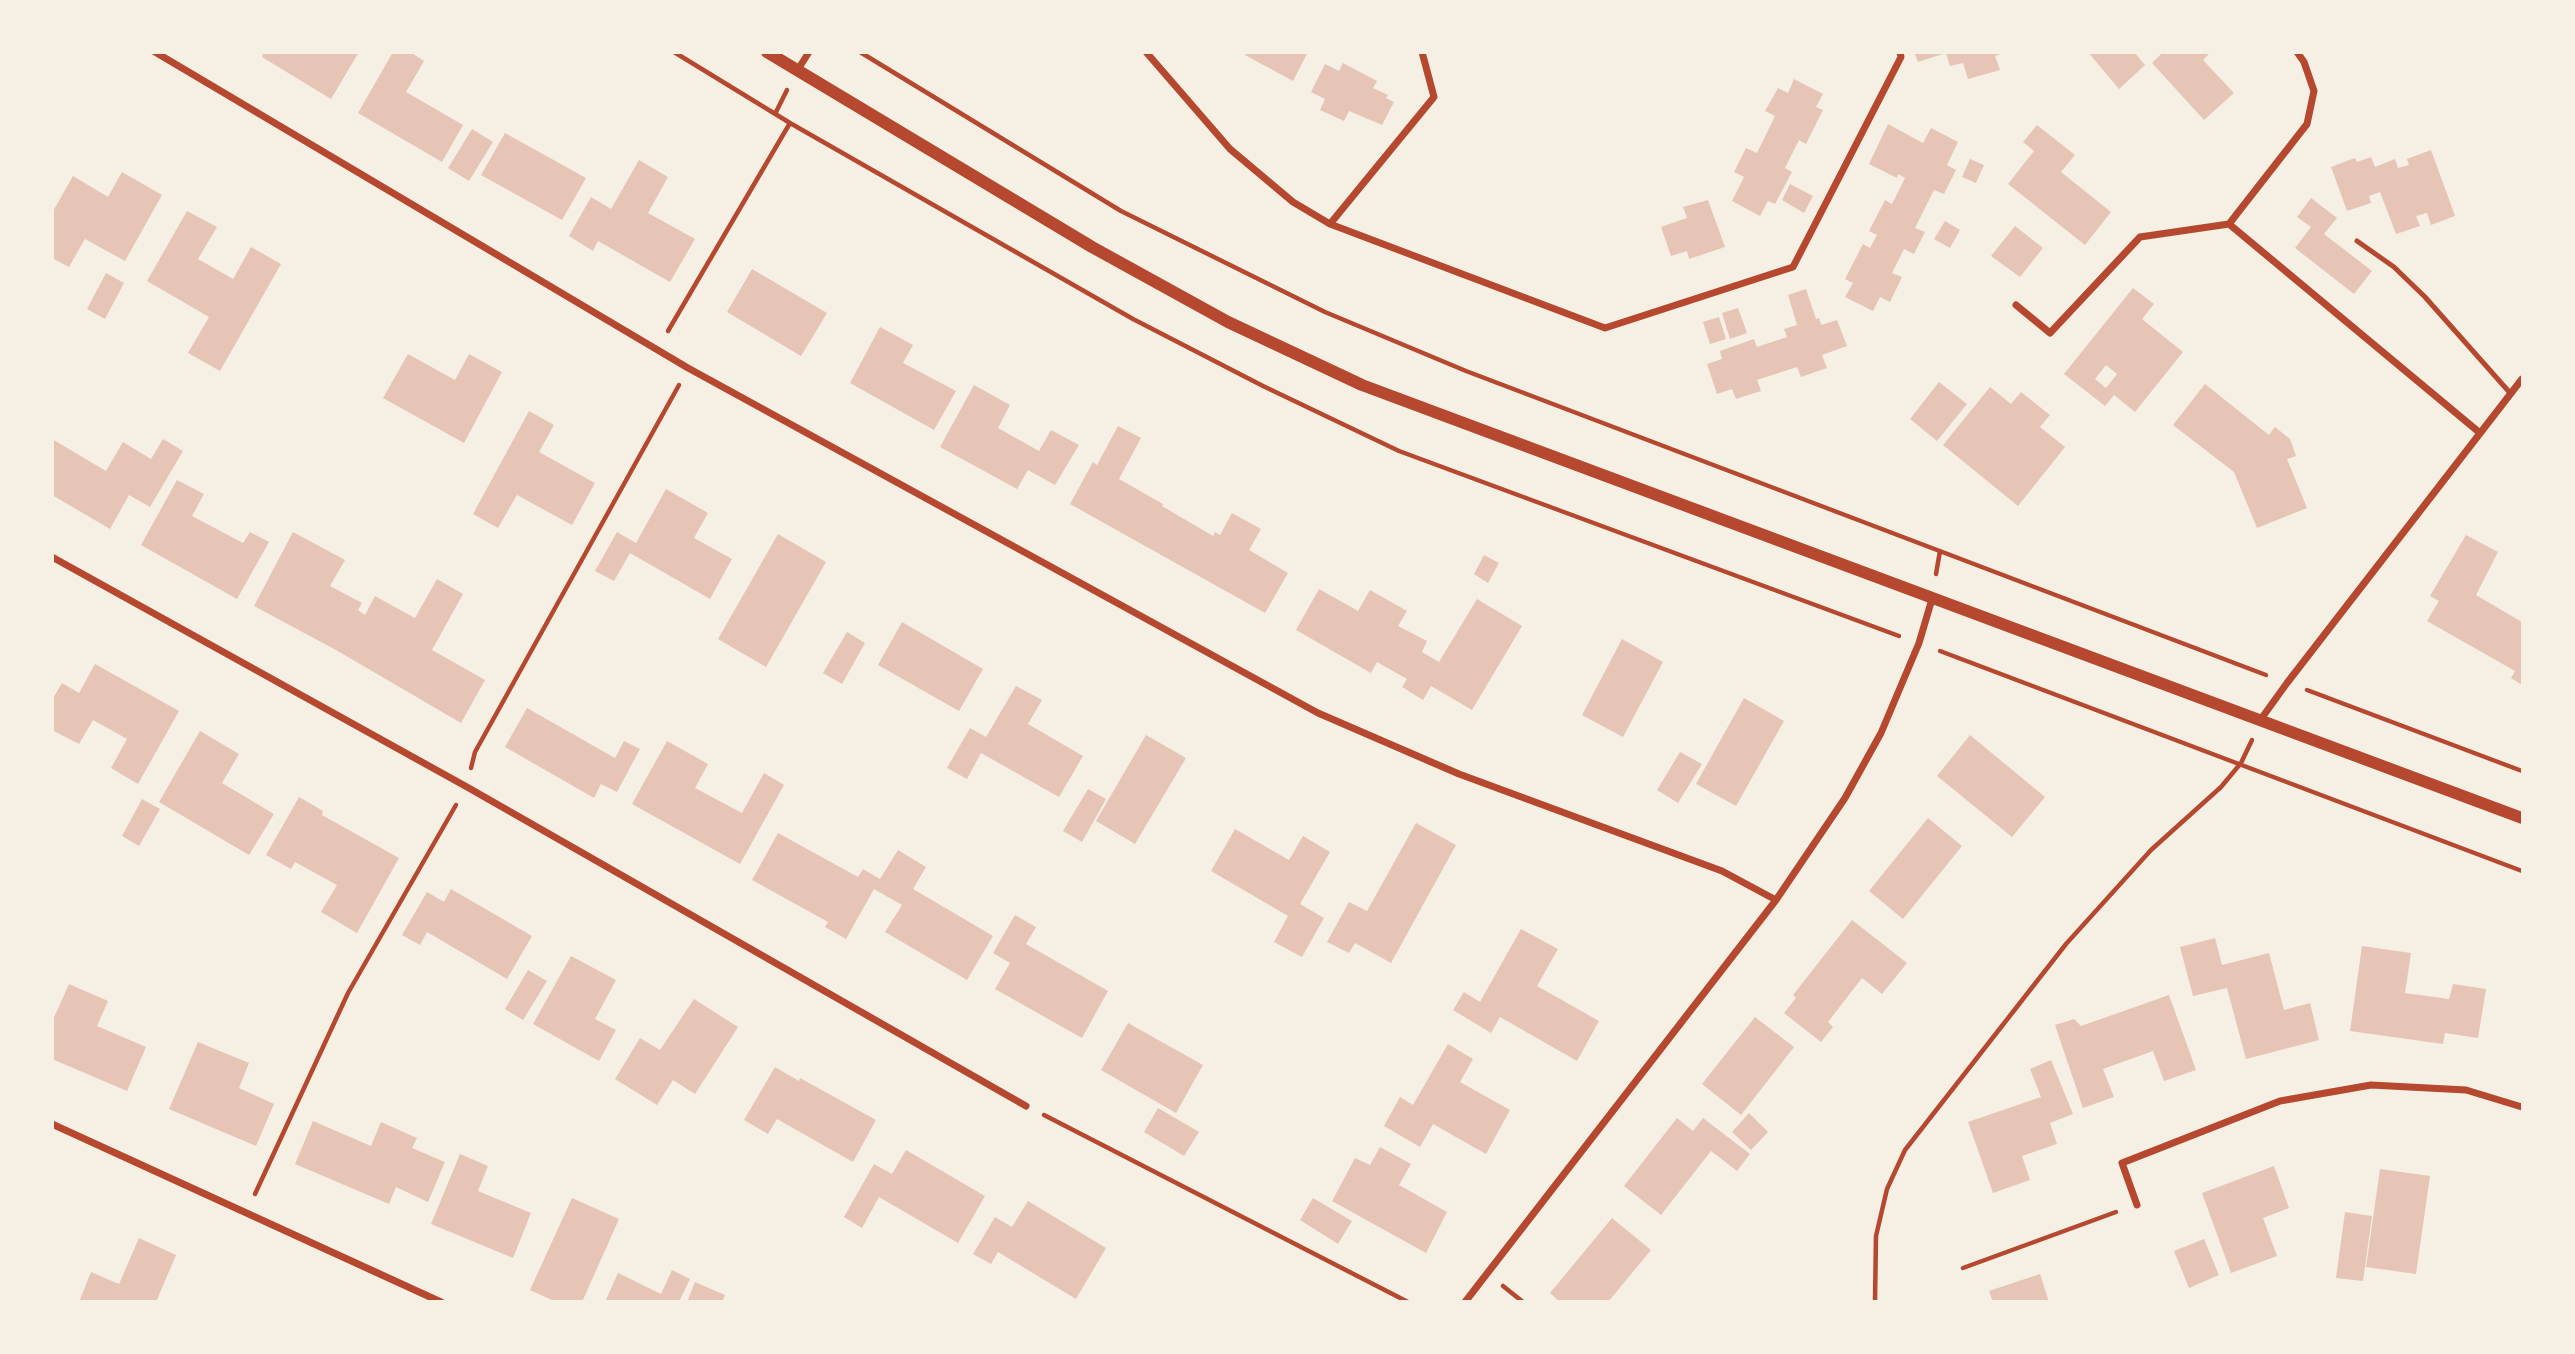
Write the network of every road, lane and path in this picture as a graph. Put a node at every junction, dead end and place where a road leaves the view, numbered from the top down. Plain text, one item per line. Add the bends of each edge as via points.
1 (155, 52) edge
2 (767, 52) edge
3 (809, 52) edge
4 (860, 52) edge
5 (1146, 52) edge
6 (1422, 52) edge
7 (1900, 52) edge
8 (2297, 52) edge
9 (797, 71) junction
10 (790, 123) dead end
11 (2229, 223) junction
12 (1330, 224) junction
13 (2357, 241) dead end
14 (2016, 305) dead end
15 (657, 350) junction
16 (2522, 379) edge
17 (2511, 394) junction
18 (2480, 433) junction
19 (52, 557) edge
20 (1932, 599) junction
21 (2287, 683) junction
22 (2261, 719) junction
23 (2241, 763) dead end
24 (2522, 771) edge
25 (2522, 818) edge
26 (1776, 900) junction
27 (1026, 1106) joint
28 (2522, 1107) edge
29 (52, 1124) edge
30 (2137, 1205) joint
31 (1963, 1268) dead end
32 (440, 1301) edge
33 (1408, 1301) edge
34 (1465, 1301) edge
35 (1875, 1301) edge

1 - 15 street
2 - 9 street
3 - 9 street
4 - 21 path via 1121,211 1325,312 1466,371
5 - 12 street via 1230,149 1293,202
6 - 12 street via 1434,97
7 - 12 street via 1793,267 1605,328
8 - 11 street via 2314,91 2307,124
9 - 20 street via 1092,247 1228,322 1350,379
10 - 15 path
11 - 14 street via 2140,237 2050,333
11 - 18 street
13 - 17 lane via 2425,297
15 - 26 street via 1318,713 1459,774 1722,871
16 - 17 street
17 - 18 street
18 - 21 street
19 - 27 street
20 - 22 street
20 - 26 street via 1919,643 1881,733 1845,798
21 - 22 street
21 - 24 path
22 - 25 street
23 - 35 path via 2151,850 2066,944 1905,1150 1887,1189 1876,1236
26 - 34 street
27 - 33 path
28 - 30 street via 2466,1090 2371,1084 2280,1101 2122,1163
29 - 32 street
30 - 31 path

